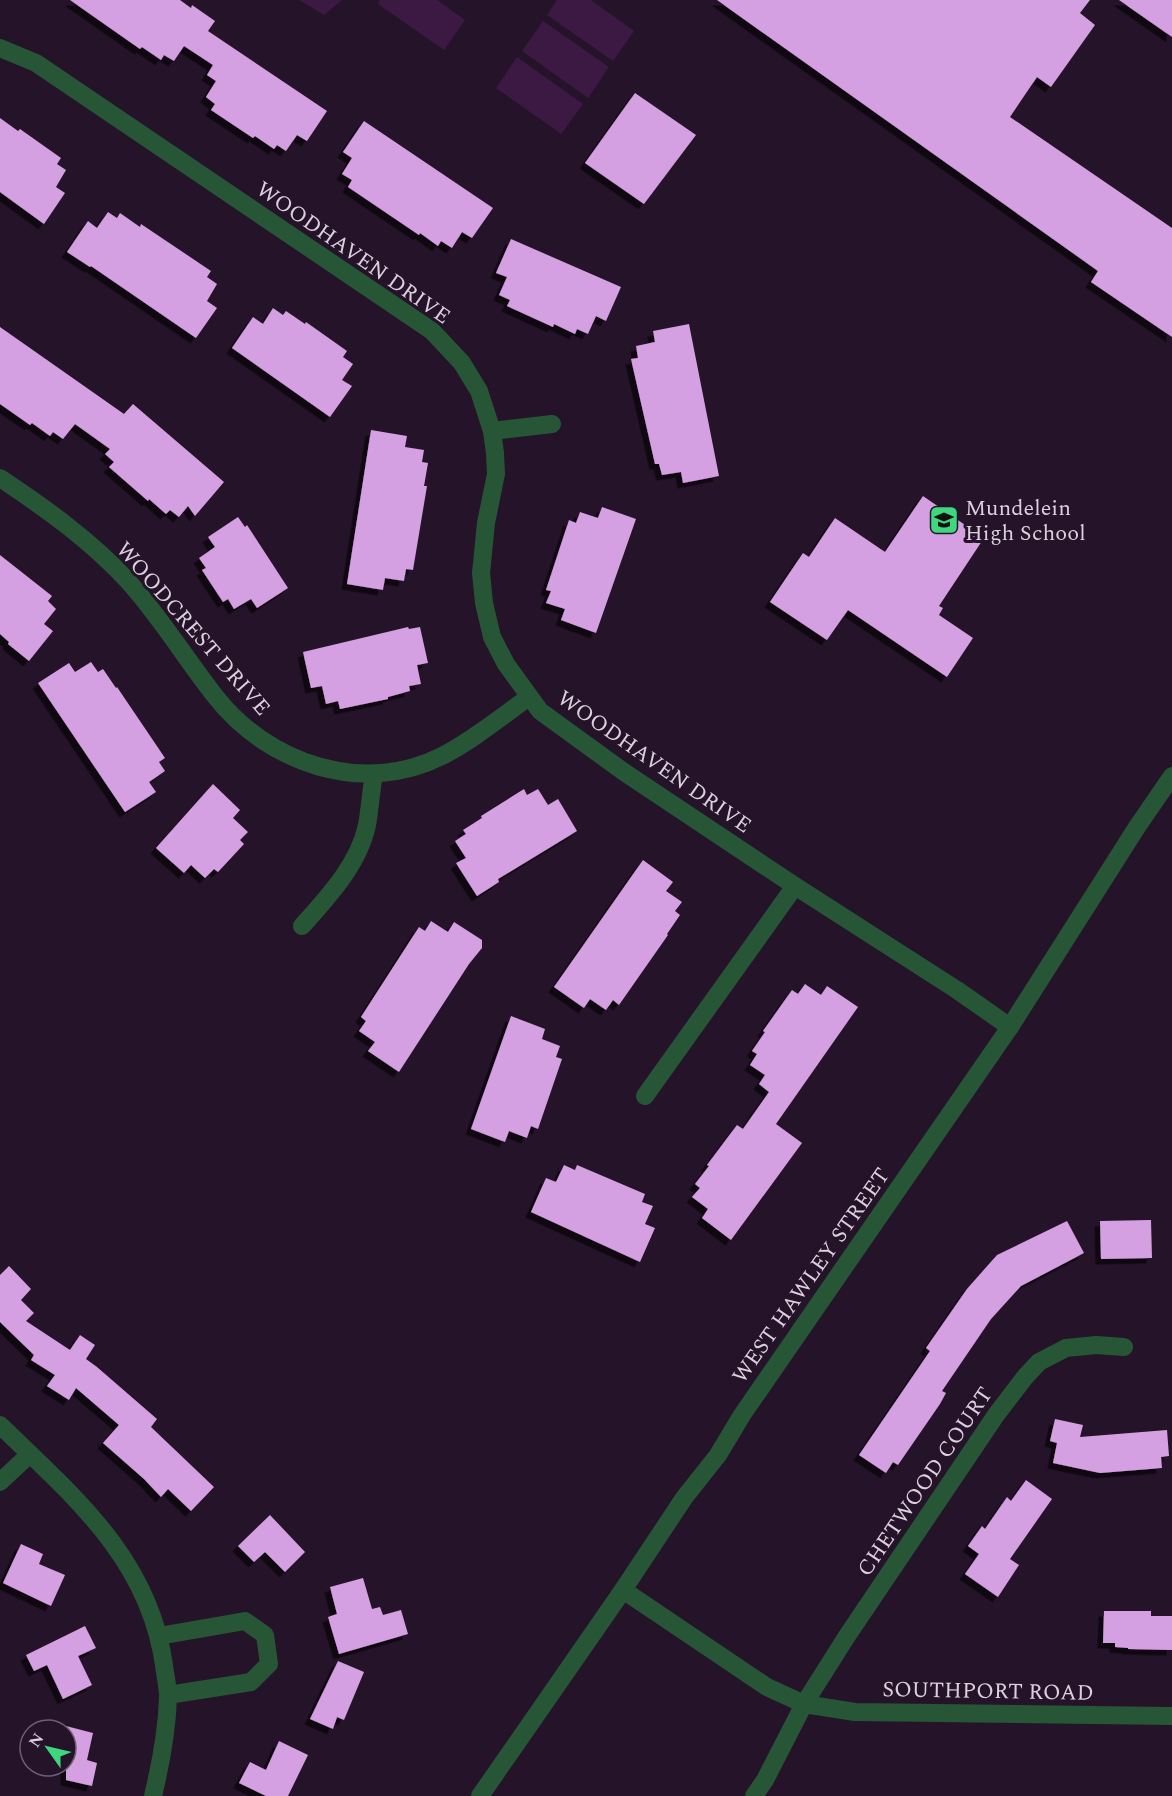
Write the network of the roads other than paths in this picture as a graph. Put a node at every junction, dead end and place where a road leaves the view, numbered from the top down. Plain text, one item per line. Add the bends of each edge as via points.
1 (0, 48) edge
2 (552, 424) dead end
3 (492, 431) junction
4 (0, 478) edge
5 (529, 697) junction
6 (374, 774) junction
7 (1172, 776) edge
8 (795, 886) junction
9 (302, 926) dead end
10 (1010, 1027) junction
11 (645, 1096) dead end
12 (1124, 1347) dead end
13 (0, 1425) edge
14 (30, 1454) junction
15 (0, 1482) edge
16 (623, 1590) junction
17 (159, 1636) junction
18 (168, 1695) junction
19 (804, 1704) junction
20 (1172, 1716) edge
21 (153, 1796) edge
22 (480, 1796) edge
23 (754, 1796) edge

1 - 3 street, WOODHAVEN DRIVE via 36,63 432,331 462,363 479,391
2 - 3 street
3 - 5 street, WOODHAVEN DRIVE via 496,474 481,573 484,603 492,637
4 - 6 street, WOODCREST DRIVE via 59,518 126,579 239,723 288,756 341,773
5 - 6 street, WOODCREST DRIVE via 441,756 400,771
5 - 8 street, WOODHAVEN DRIVE via 540,711 624,772
6 - 9 street via 366,827 352,861
7 - 10 street, WEST HAWLEY STREET
8 - 10 street, WOODHAVEN DRIVE
8 - 11 street
10 - 16 street, WEST HAWLEY STREET
12 - 19 street, CHETWOOD COURT via 1066,1348 1039,1362 1025,1377
13 - 14 street
14 - 15 street
14 - 17 street via 84,1507 120,1551 143,1592
16 - 19 street, SOUTHPORT ROAD via 767,1687
16 - 22 street, WEST HAWLEY STREET
17 - 18 street
17 - 18 street via 244,1621 265,1635 269,1664 251,1682
18 - 21 street via 163,1754
19 - 20 street, SOUTHPORT ROAD via 855,1712
19 - 23 street, CHETWOOD COURT

